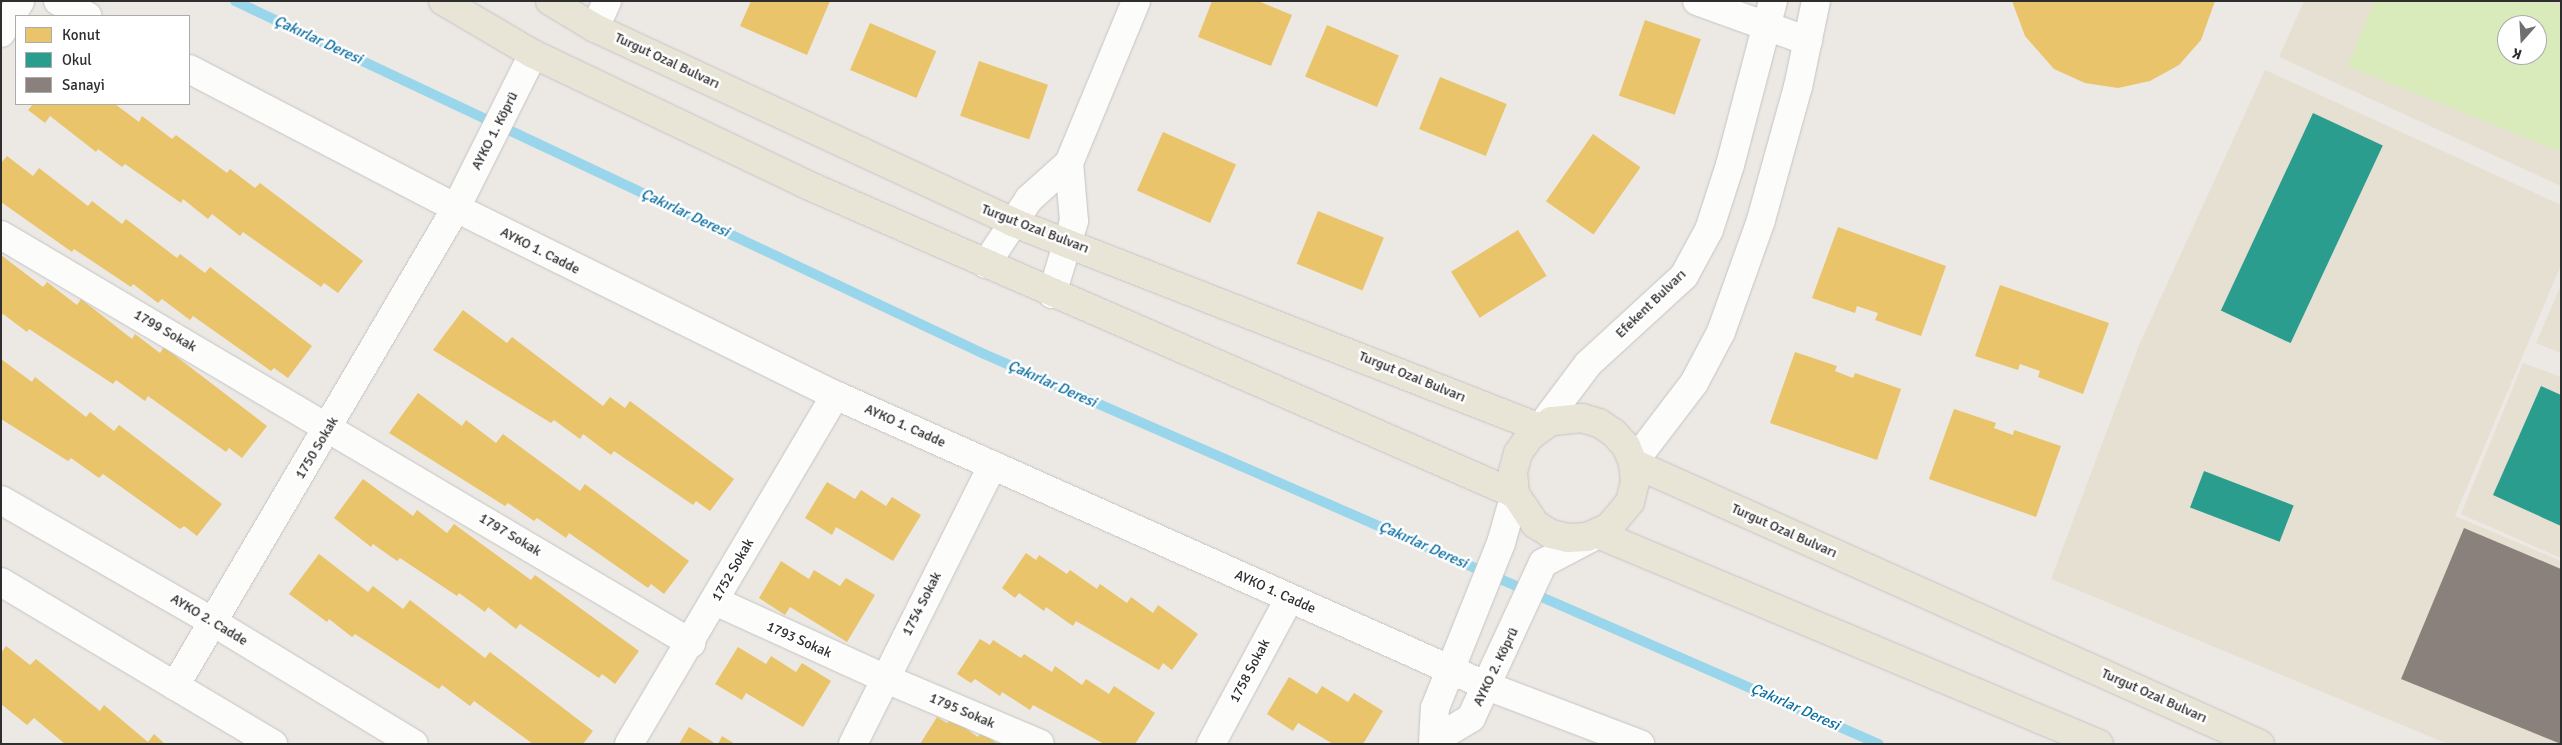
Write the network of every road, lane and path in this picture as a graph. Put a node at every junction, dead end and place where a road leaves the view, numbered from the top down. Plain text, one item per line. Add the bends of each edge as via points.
1 (20, 1) edge
2 (58, 1) edge
3 (443, 1) edge
4 (550, 1) edge
5 (606, 1) edge
6 (1136, 1) edge
7 (1697, 1) edge
8 (1816, 1) edge
9 (1770, 14) edge
10 (85, 15) edge
11 (595, 28) junction
12 (1, 33) edge
13 (1808, 41) junction
14 (532, 54) junction
15 (190, 70) edge
16 (1070, 163) junction
17 (456, 208) junction
18 (1012, 222) junction
19 (1, 235) edge
20 (1068, 242) junction
21 (986, 264) junction
22 (1052, 294) junction
23 (835, 395) junction
24 (329, 428) junction
25 (1540, 428) junction
26 (1633, 463) junction
27 (993, 465) junction
28 (1515, 494) junction
29 (1, 500) edge
30 (1598, 534) junction
31 (1, 582) edge
32 (1289, 599) junction
33 (714, 601) junction
34 (213, 622) junction
35 (691, 643) junction
36 (1449, 669) junction
37 (884, 678) junction
38 (175, 686) junction
39 (1487, 686) junction
40 (1435, 741) edge
41 (273, 744) edge
42 (414, 744) edge
43 (629, 744) edge
44 (853, 744) edge
45 (1040, 744) edge
46 (1212, 744) edge
47 (1640, 744) edge
48 (2099, 744) edge
49 (2260, 744) edge

1 - 12 street
2 - 10 street
3 - 14 main road
4 - 11 main road, Turgut Ozal Bulvarı
5 - 11 street
6 - 16 street
7 - 9 street
8 - 13 street
9 - 13 street
9 - 25 street, Efekent Bulvarı via 1709,230 1684,276 1588,364
11 - 18 main road, Turgut Ozal Bulvarı
13 - 26 street via 1761,220 1721,332 1694,383
14 - 17 street, AYKO 1. Köprü
14 - 21 main road via 805,184
15 - 17 street, AYKO 1. Cadde
16 - 18 street via 1030,199
16 - 20 street via 1074,221
17 - 23 street, AYKO 1. Cadde
17 - 24 street, 1750 Sokak
18 - 20 main road, Turgut Ozal Bulvarı
18 - 21 street
19 - 24 street, 1799 Sokak
20 - 22 street
20 - 25 main road, Turgut Ozal Bulvarı
21 - 22 main road
22 - 28 main road
23 - 27 street, AYKO 1. Cadde
23 - 33 street, 1752 Sokak
24 - 34 street, 1750 Sokak
24 - 35 street, 1797 Sokak
25 - 26 main road via 1563,418 1582,418 1599,423 1626,446
25 - 28 main road, Efekent Bulvarı via 1518,453 1513,472
26 - 30 main road via 1635,482 1630,502 1620,518
26 - 49 main road, Turgut Ozal Bulvarı
27 - 32 street, AYKO 1. Cadde
27 - 37 street, 1754 Sokak
28 - 30 main road via 1535,524 1551,534 1568,538
28 - 36 street, AYKO 2. Köprü via 1501,543
29 - 34 street, AYKO 2. Cadde
30 - 39 street, AYKO 2. Köprü via 1543,563
30 - 48 main road
31 - 38 street
32 - 36 street, AYKO 1. Cadde
32 - 46 street, 1758 Sokak
33 - 35 street, 1752 Sokak
33 - 37 street, 1793 Sokak
34 - 38 street, 1750 Sokak
34 - 42 street, AYKO 2. Cadde
35 - 43 street, 1752 Sokak
36 - 39 street, AYKO 1. Cadde
36 - 40 street, AYKO 2. Köprü via 1436,708
37 - 44 street, 1754 Sokak
37 - 45 street, 1795 Sokak
38 - 41 street
39 - 40 street, AYKO 2. Köprü via 1471,718
39 - 47 street, AYKO 1. Cadde

